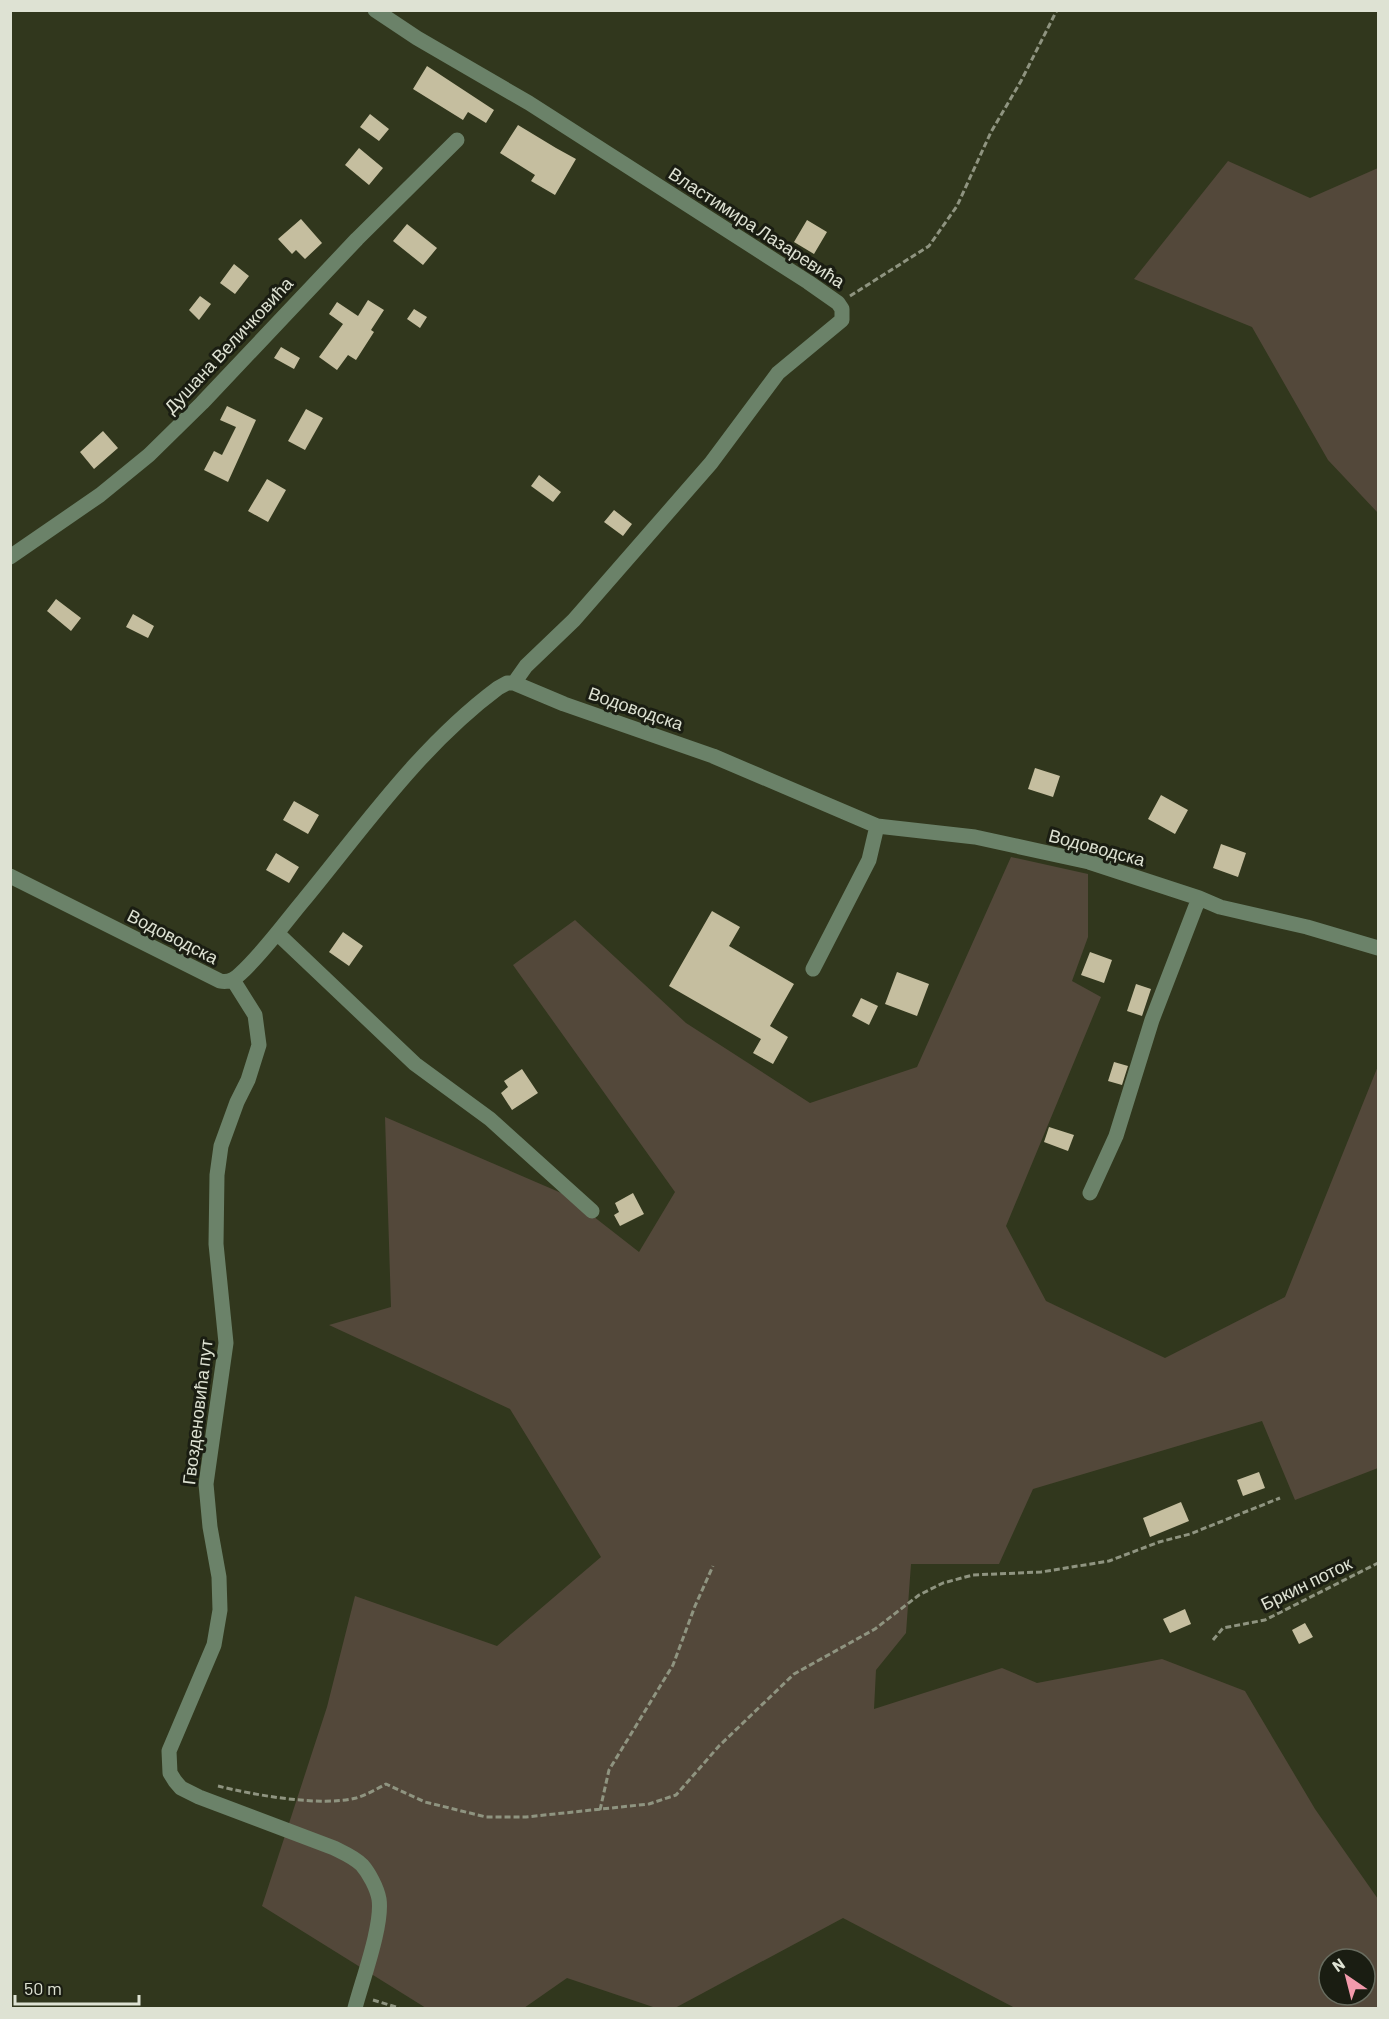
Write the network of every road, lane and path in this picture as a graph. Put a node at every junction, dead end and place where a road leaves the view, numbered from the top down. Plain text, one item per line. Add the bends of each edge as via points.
1 (375, 10) edge
2 (1057, 10) edge
3 (457, 140) dead end
4 (838, 303) junction
5 (10, 557) edge
6 (514, 683) junction
7 (877, 826) junction
8 (10, 876) edge
9 (1199, 898) junction
10 (277, 933) junction
11 (1378, 948) edge
12 (813, 969) dead end
13 (232, 980) junction
14 (1090, 1193) dead end
15 (592, 1211) dead end
16 (1280, 1498) dead end
17 (1378, 1563) edge
18 (713, 1566) dead end
19 (1213, 1640) dead end
20 (211, 1784) dead end
21 (600, 1810) junction
22 (355, 2008) edge
23 (399, 2008) edge

1 - 4 street, Властимира Лазаревића via 539,109
2 - 4 path via 991,132 957,206 929,246
3 - 5 street, Душана Величковића via 149,455 100,495
4 - 6 street, Властимира Лазаревића via 842,320 778,374 711,463
6 - 7 street, Водоводска via 712,756
6 - 10 street, Водоводска via 490,694 436,740
7 - 9 street, Водоводска via 975,837 1089,862
7 - 12 street via 869,860
8 - 13 street, Водоводска via 220,981
9 - 11 street, Водоводска via 1220,907
9 - 14 street via 1152,1020 1116,1136
10 - 13 street, Водоводска
10 - 15 street via 415,1064 490,1119
13 - 22 street, Гвозденовића пут via 255,1015 259,1045 220,1146 217,1175 216,1244 226,1343 206,1484 220,1610 214,1645 169,1751 170,1773 181,1788 199,1797 334,1848 363,1866 378,1898 378,1922
16 - 21 path via 1109,1561 1041,1572 973,1575 943,1583 919,1595 875,1629 794,1674 719,1746 676,1795 649,1804
17 - 19 path, Бркин поток via 1265,1620 1223,1628
18 - 21 path via 673,1665 609,1770
20 - 21 path via 283,1798 341,1801 358,1798 386,1784 425,1802 486,1817
22 - 23 path via 374,1999

